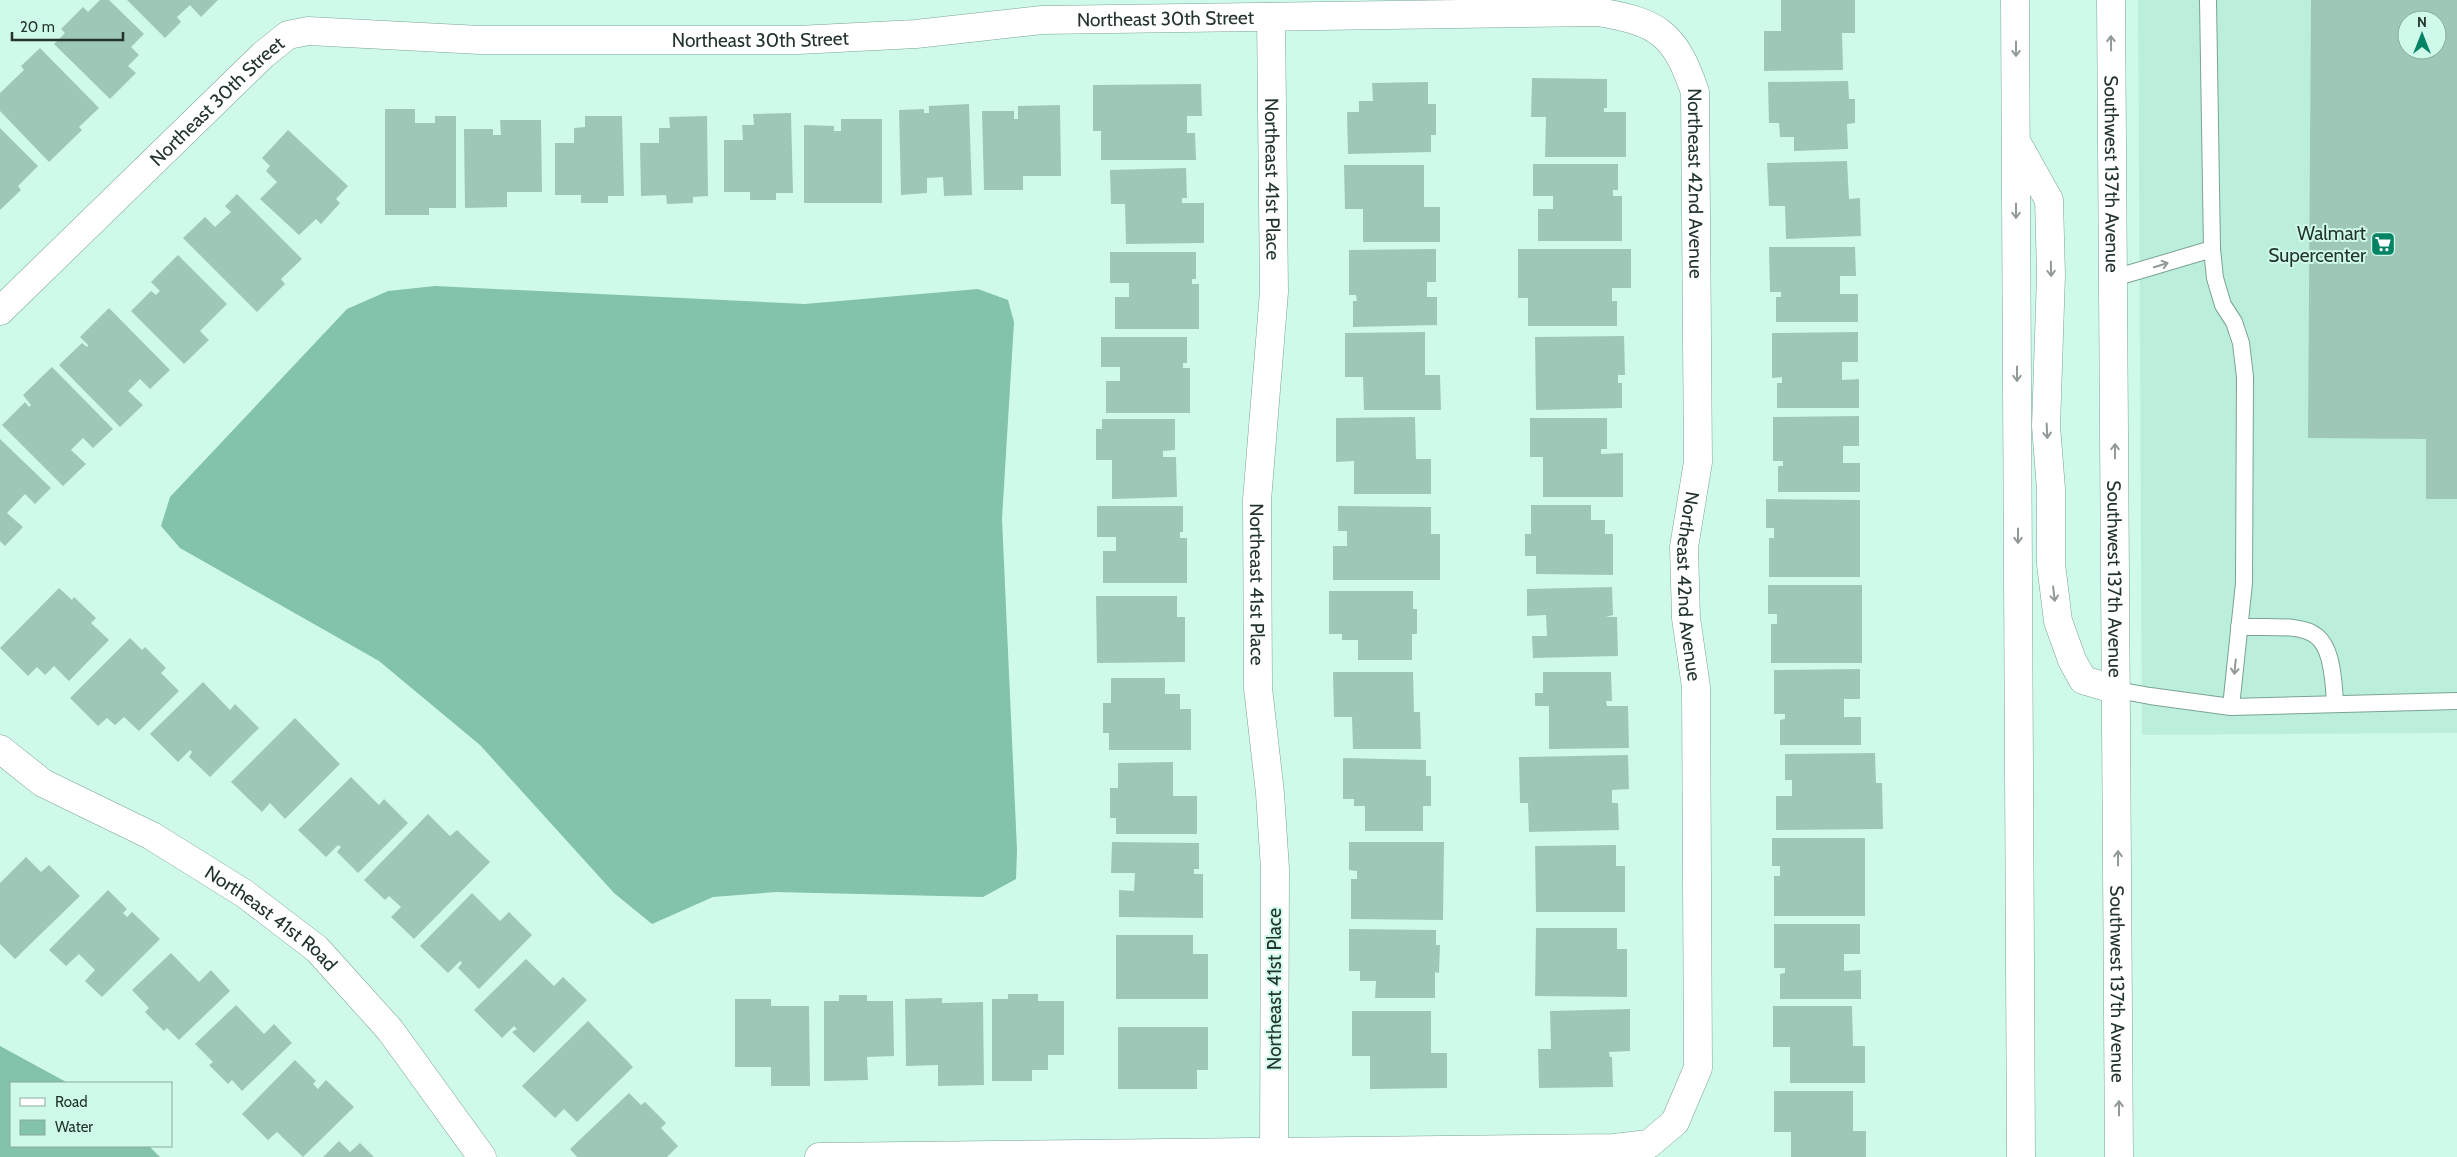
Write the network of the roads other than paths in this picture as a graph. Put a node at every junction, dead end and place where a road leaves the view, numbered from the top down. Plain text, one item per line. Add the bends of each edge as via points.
1 (2015, 0) edge
2 (2111, 0) edge
3 (2208, 0) edge
4 (1271, 17) junction
5 (1631, 17) joint
6 (2016, 141) junction
7 (2212, 249) junction
8 (2114, 278) junction
9 (0, 311) edge
10 (2239, 627) junction
11 (2117, 690) junction
12 (2457, 701) edge
13 (2334, 704) junction
14 (2231, 707) junction
15 (0, 749) edge
16 (1274, 1152) junction
17 (482, 1157) edge
18 (819, 1157) edge
19 (2021, 1157) edge
20 (2119, 1157) edge

1 -> 6 street
8 -> 2 street, Southwest 137th Avenue
3 - 7 lane
4 - 5 street, Northeast 30th Street via 1598,12
4 - 9 street, Northeast 30th Street via 1042,20 916,34 798,40 480,40 308,31 288,35 263,55
4 - 16 street, Northeast 41st Place via 1274,292 1257,500 1258,688 1275,869
5 - 16 street, Northeast 42nd Avenue via 1661,31 1684,60 1695,92 1698,462 1684,546 1686,618 1696,687 1698,1068 1675,1122 1648,1144 1614,1148
6 -> 11 street via 2049,200 2051,275 2046,426 2051,489 2051,564 2058,621 2083,680
6 -> 19 street
8 -> 7 lane
7 - 10 lane via 2215,278 2223,305 2234,322 2241,343 2244,369 2244,583
11 -> 8 street, Southwest 137th Avenue
10 - 13 lane via 2293,627 2316,634 2331,658
10 -> 14 lane
11 - 14 lane
20 -> 11 street, Southwest 137th Avenue
12 - 13 lane
13 - 14 lane
15 - 17 street, Northeast 41st Road via 43,783 152,836 245,894 317,949 390,1030
16 - 18 street

